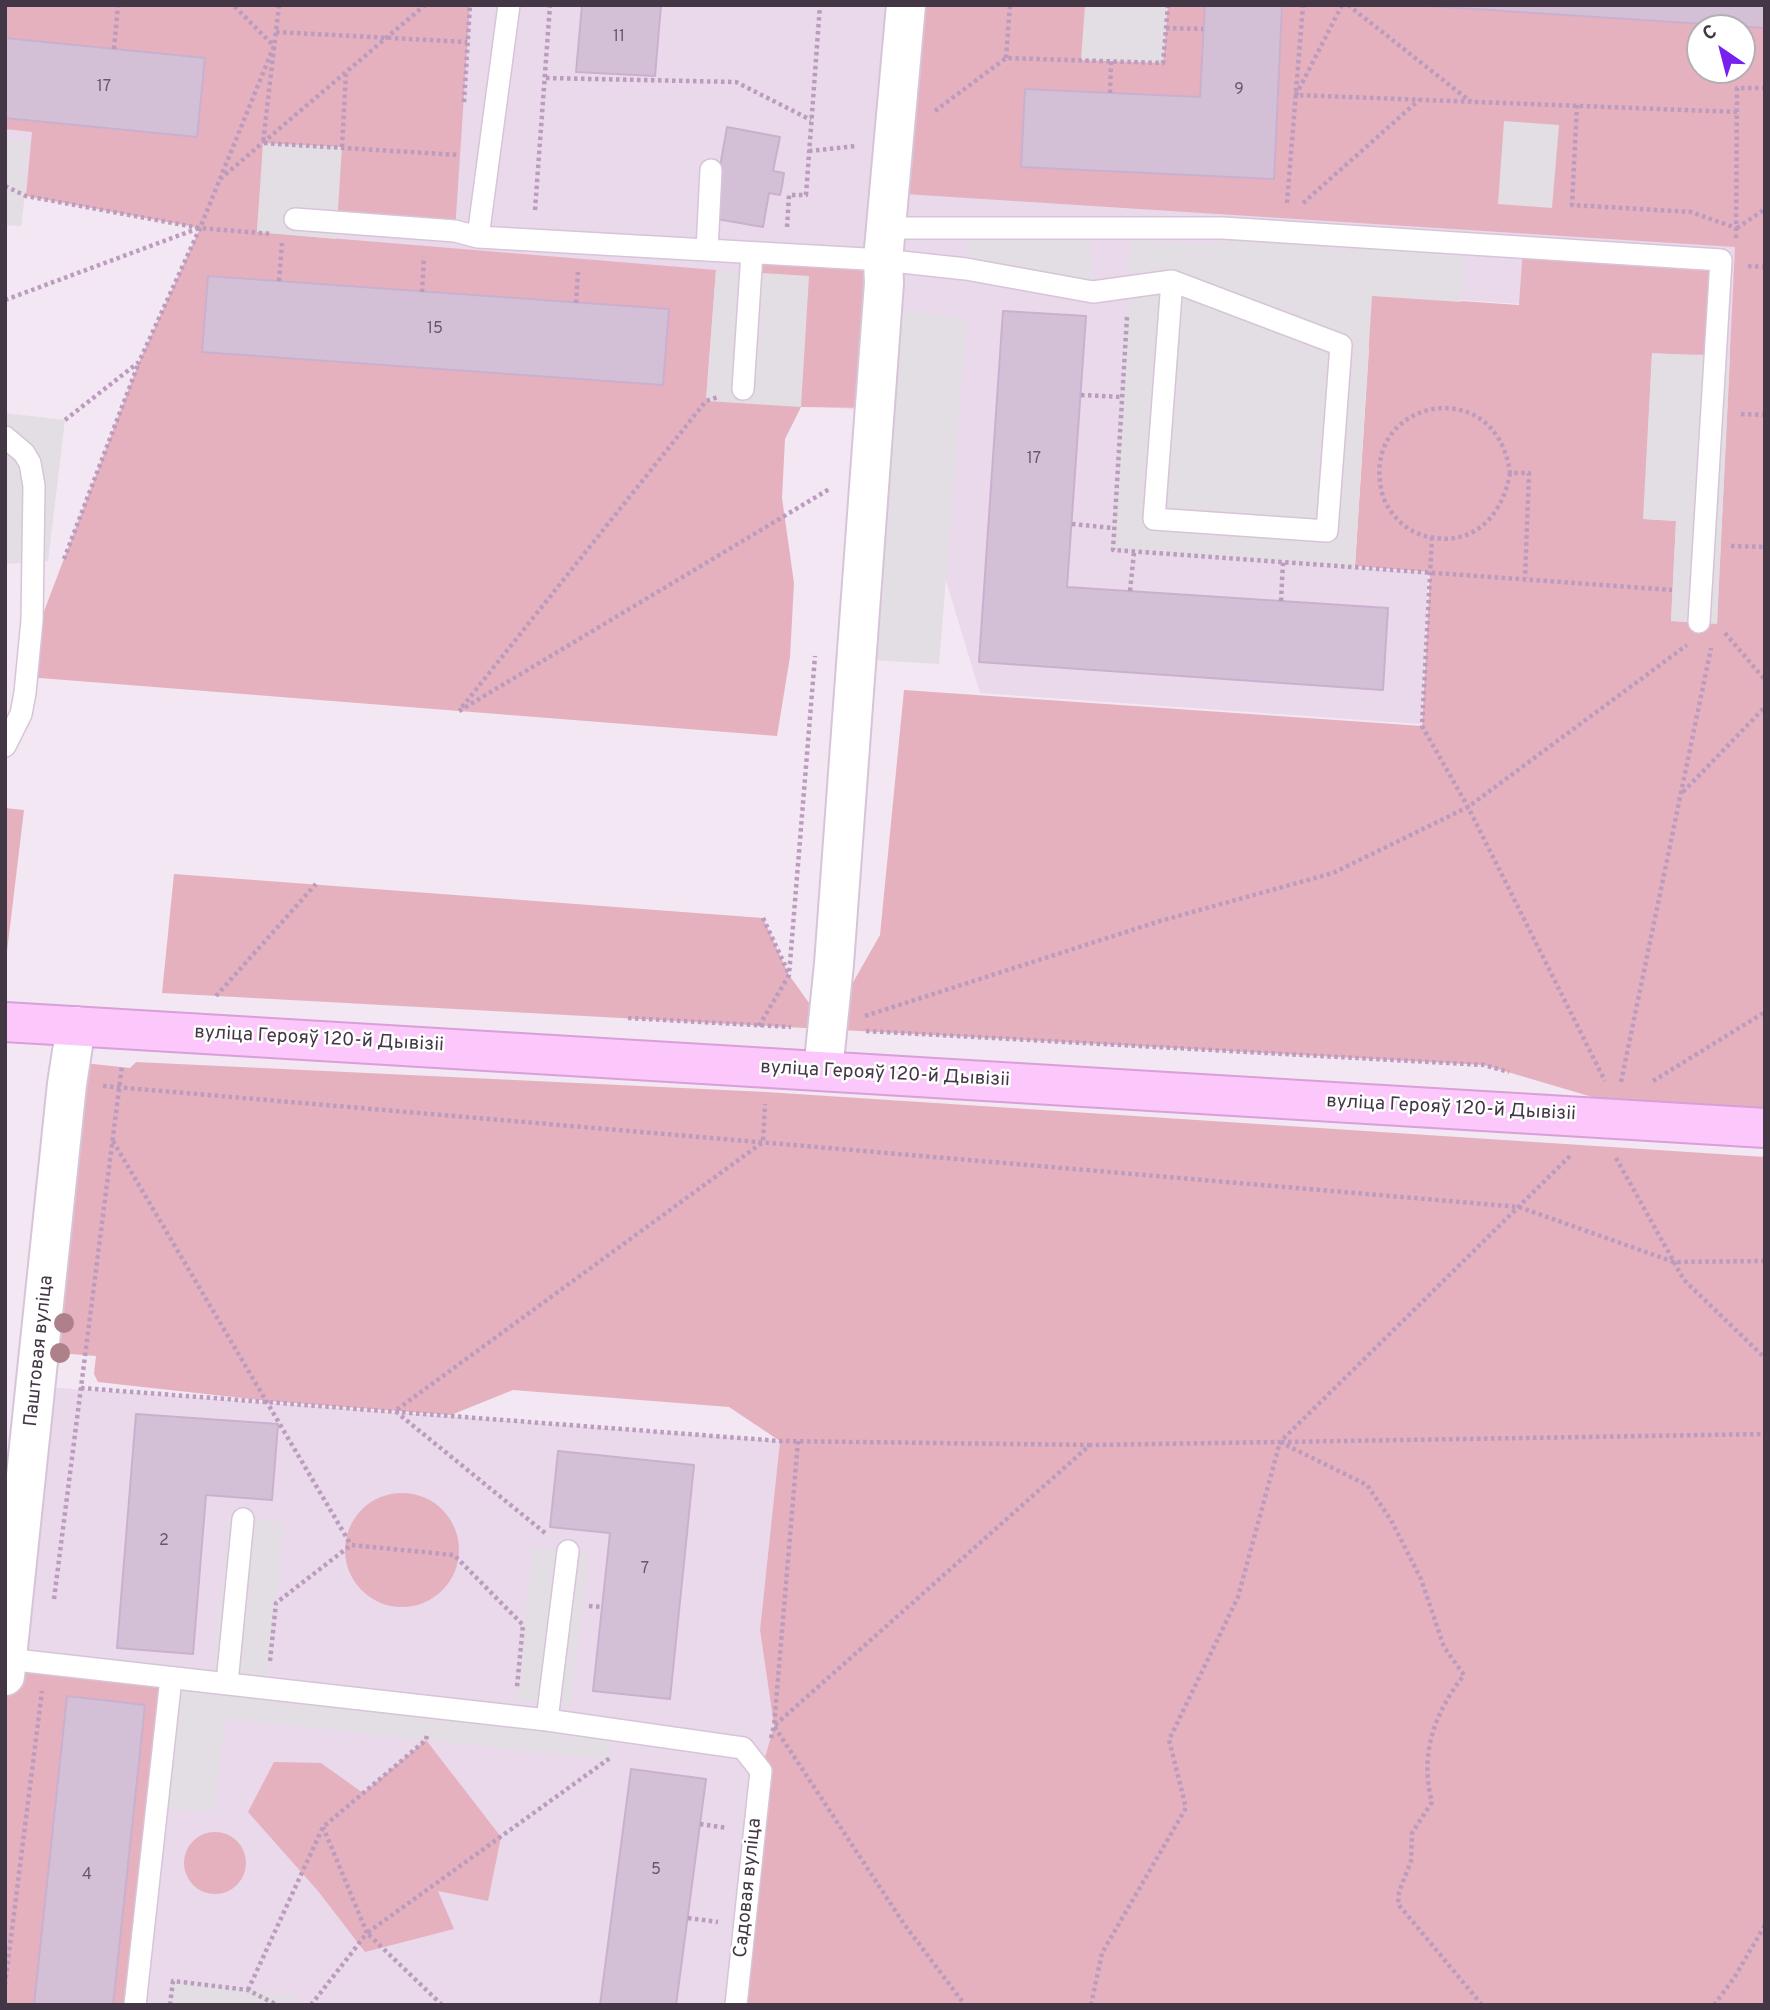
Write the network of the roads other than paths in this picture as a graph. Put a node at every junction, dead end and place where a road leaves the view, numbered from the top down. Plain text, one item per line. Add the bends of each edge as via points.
1 (509, 5) edge
2 (906, 5) edge
3 (710, 170) dead end
4 (289, 227) road end
5 (478, 237) junction
6 (885, 244) junction
7 (707, 250) junction
8 (752, 253) junction
9 (1172, 281) junction
10 (743, 389) dead end
11 (5, 437) edge
12 (1706, 630) road end
13 (5, 746) edge
14 (5, 1022) edge
15 (76, 1026) junction
16 (823, 1071) junction
17 (1765, 1128) edge
18 (16, 1494) edge
19 (243, 1519) dead end
20 (568, 1551) road end
21 (6, 1668) edge
22 (171, 1678) junction
23 (227, 1683) junction
24 (547, 1720) junction
25 (135, 2005) edge
26 (736, 2005) edge

1 - 5 lane
2 - 6 street
3 - 7 lane
4 - 5 lane via 455,231
5 - 7 lane
6 - 8 lane
6 - 9 lane via 967,269 1093,292
6 - 12 lane via 1223,228 1721,260
6 - 16 street
7 - 8 lane
8 - 10 lane
9 - 9 lane via 1154,519 1327,531 1341,345
11 - 13 lane via 30,463 34,486 32,620 25,693 21,714
14 - 15 street, вуліца Герояў 120-й Дывізіі
15 - 16 street, вуліца Герояў 120-й Дывізіі
15 - 18 street, Паштовая вуліца
16 - 17 street, вуліца Герояў 120-й Дывізіі
18 - 21 street, Паштовая вуліца
19 - 23 lane
20 - 24 lane
21 - 22 lane
22 - 23 lane
22 - 25 lane
23 - 24 lane
24 - 26 lane, Садовая вуліца via 743,1748 761,1771

